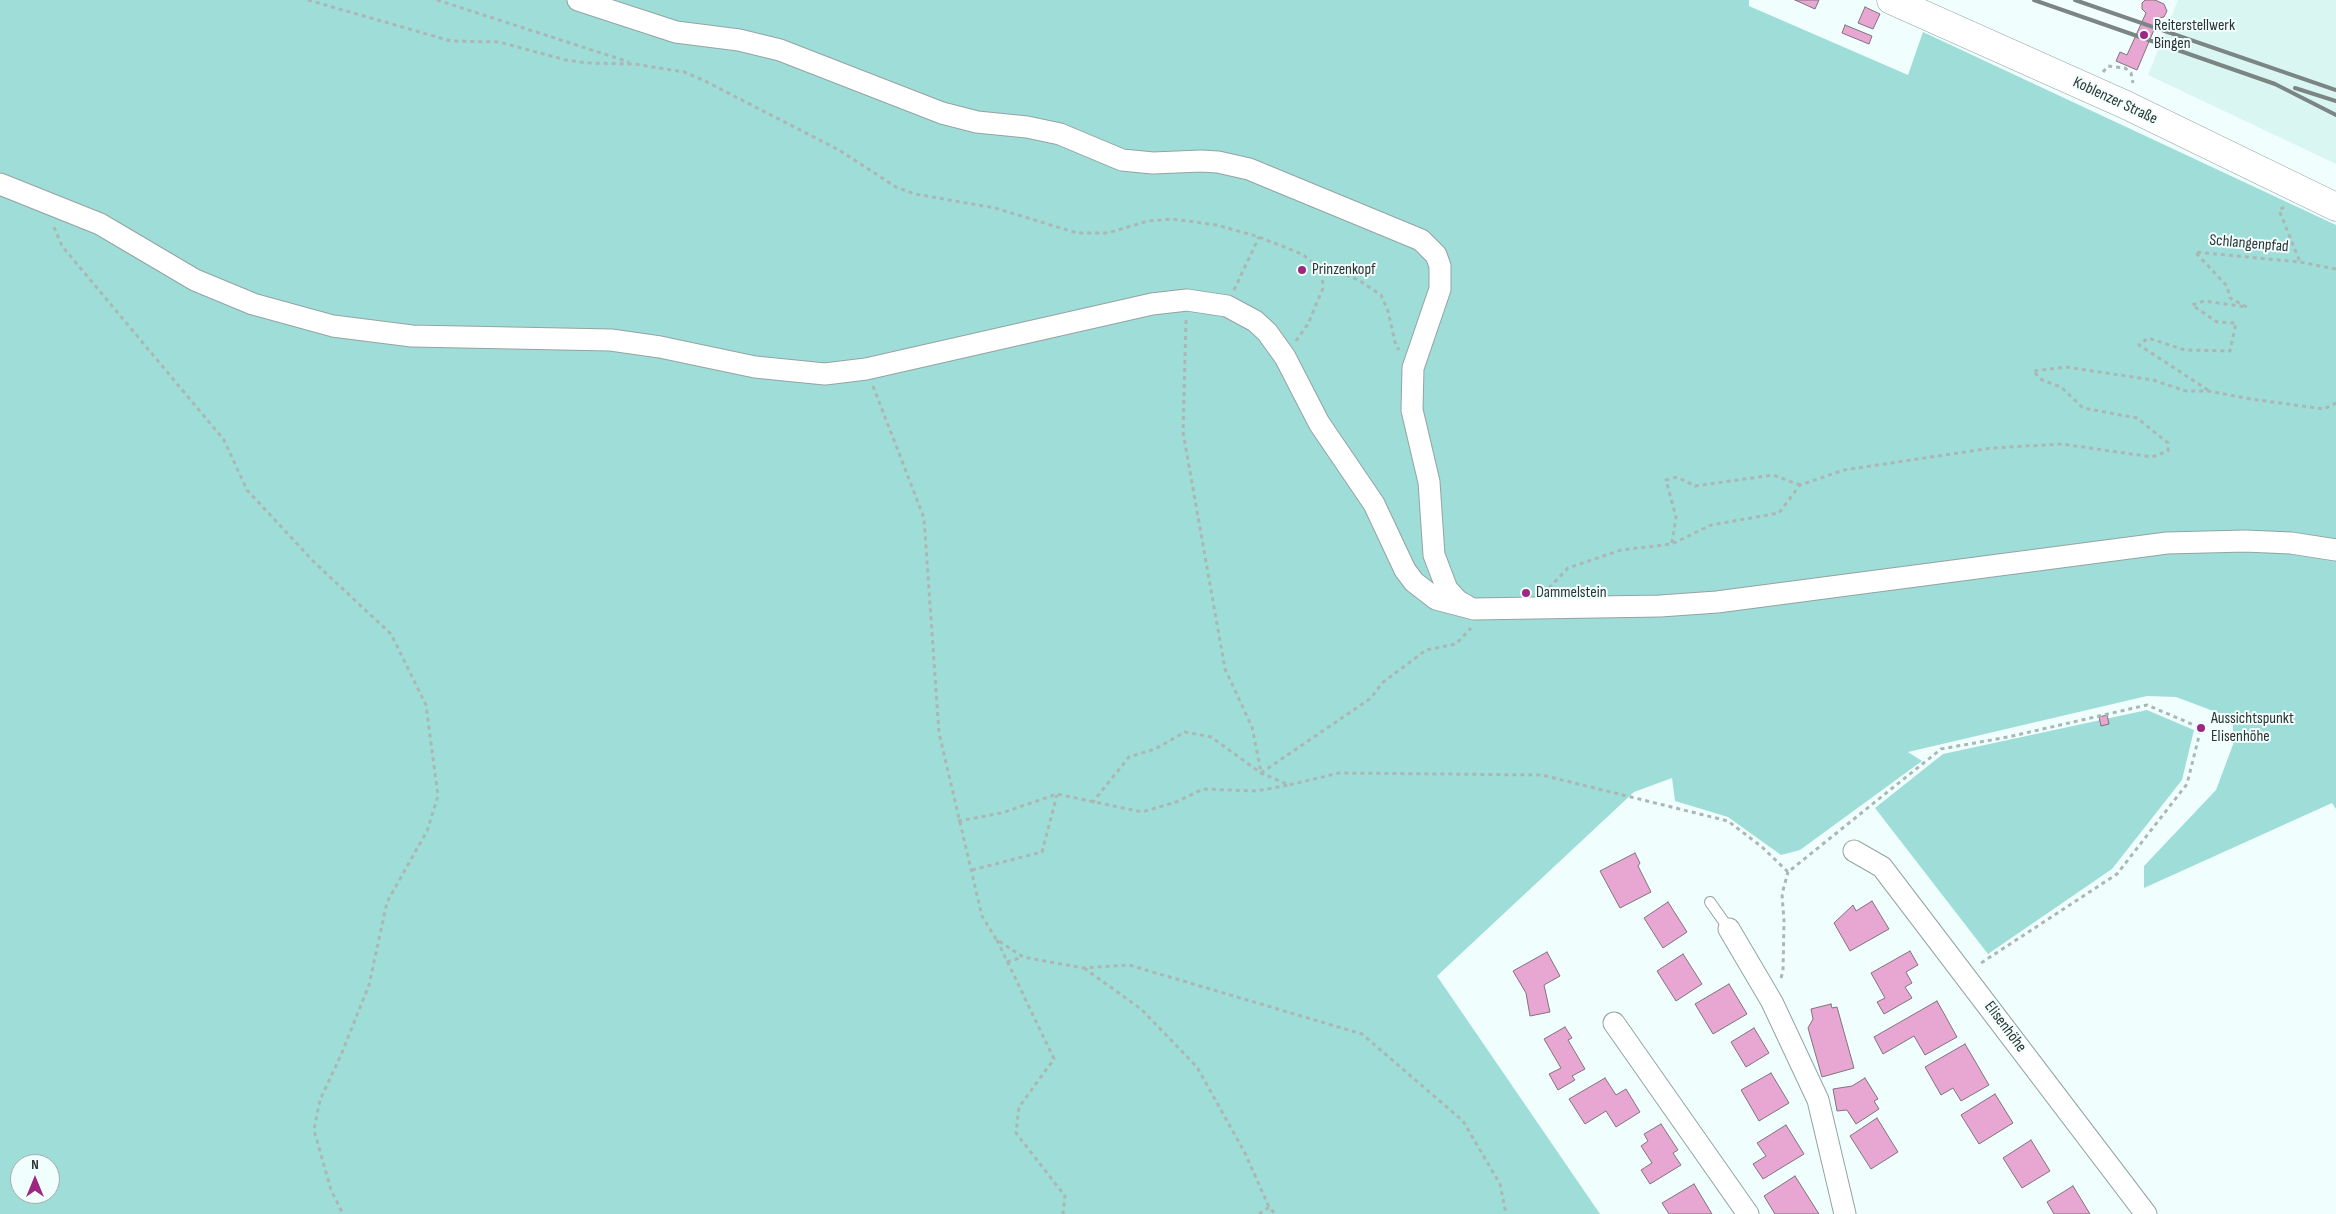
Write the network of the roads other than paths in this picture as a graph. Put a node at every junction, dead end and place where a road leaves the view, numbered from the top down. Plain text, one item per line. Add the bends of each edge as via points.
1 (578, 0) edge
2 (1891, 0) edge
3 (0, 184) edge
4 (2336, 207) edge
5 (2336, 550) edge
6 (1482, 609) junction
7 (1854, 851) dead end
8 (1710, 902) dead end
9 (1729, 929) joint
10 (1614, 1023) dead end
11 (1748, 1214) edge
12 (1845, 1214) edge
13 (2146, 1214) edge

1 - 6 street via 676,32 739,40 780,50 942,113 977,122 1060,134 1122,160 1153,163 1201,160 1249,169 1421,240 1436,255 1440,266 1440,289 1413,368 1412,410 1429,482 1434,555 1447,589 1458,601
2 - 4 main road, Koblenzer Straße via 2126,105
3 - 6 street via 100,224 194,280 253,304 333,326 412,336 637,342 755,367 825,374 866,369 1172,300 1227,306 1267,332 1285,357 1319,423 1374,504 1414,582 1436,599
5 - 6 street via 2291,543 2245,541 2167,543 1716,602
7 - 13 street, Elisenhöhe via 1882,867
8 - 9 lane
9 - 12 street via 1772,1002 1818,1100
10 - 11 street

